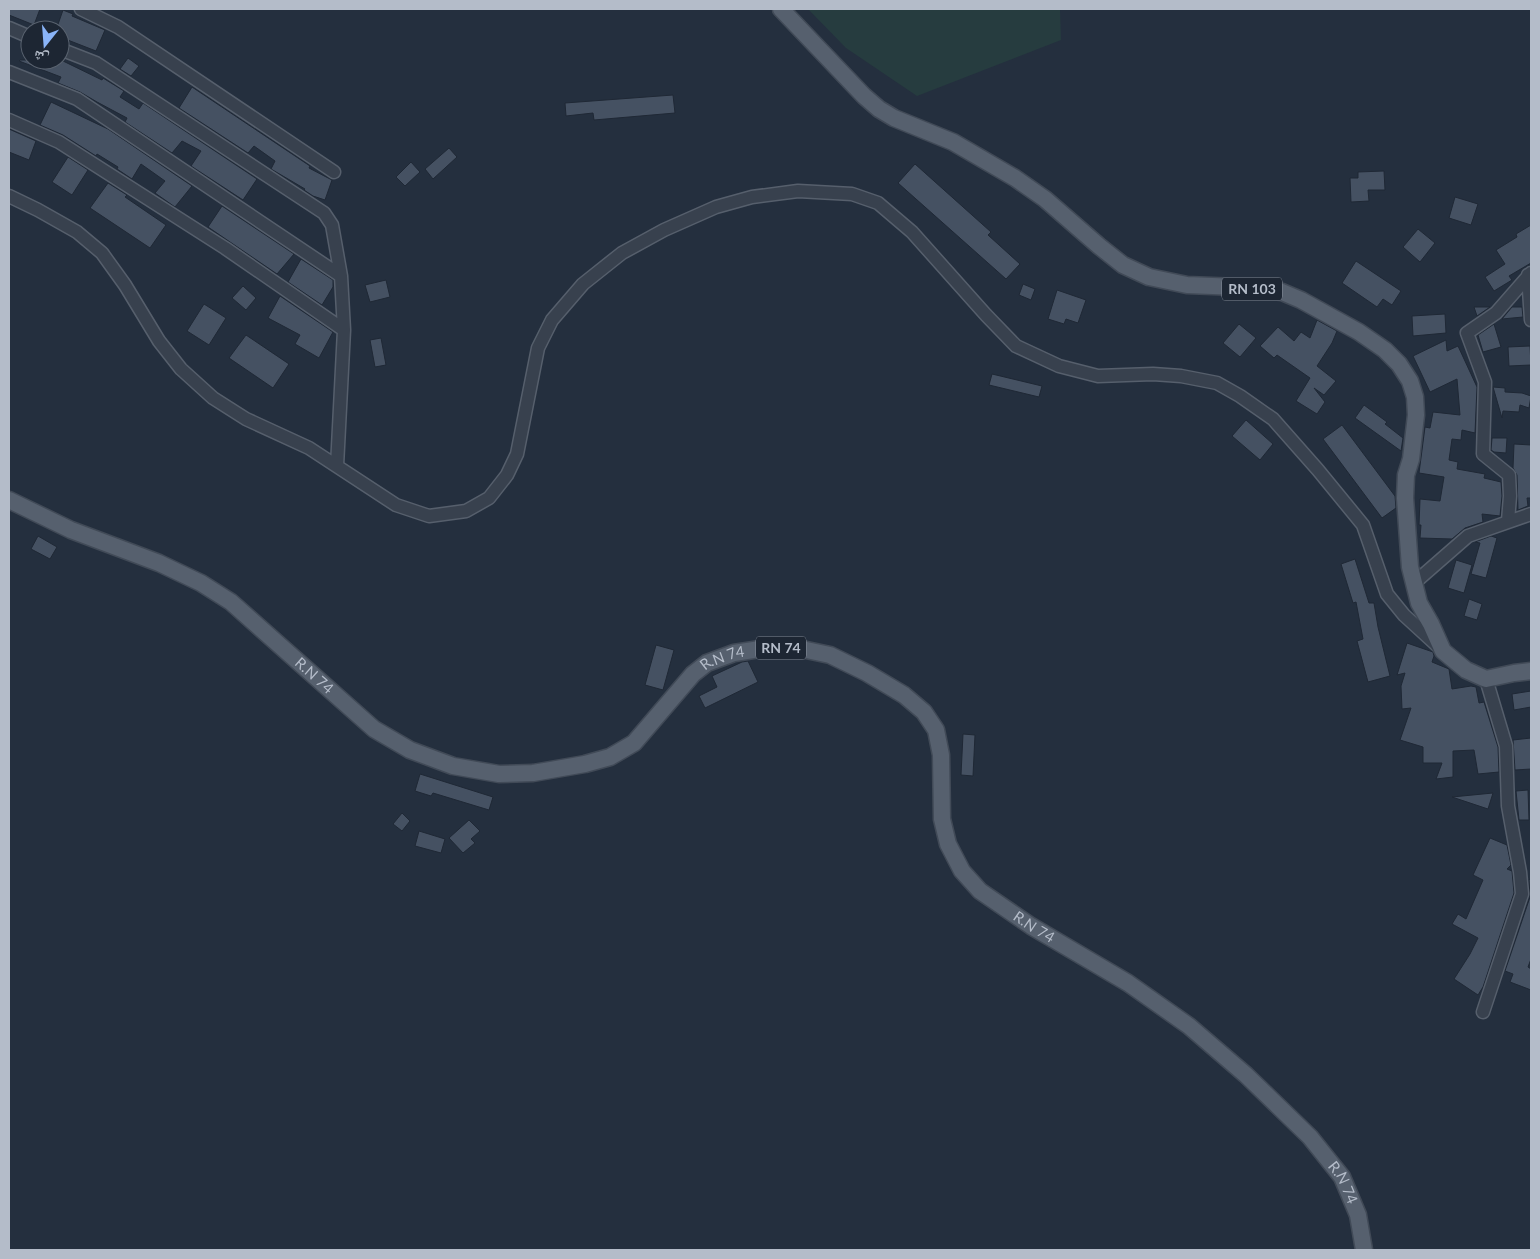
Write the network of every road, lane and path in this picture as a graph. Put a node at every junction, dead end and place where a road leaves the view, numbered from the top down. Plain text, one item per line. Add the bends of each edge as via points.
1 (81, 9) edge
2 (781, 9) edge
3 (70, 53) edge
4 (9, 72) edge
5 (9, 120) edge
6 (334, 172) dead end
7 (9, 196) edge
8 (1530, 274) edge
9 (341, 276) junction
10 (1531, 320) edge
11 (344, 330) junction
12 (337, 466) junction
13 (9, 500) edge
14 (1531, 514) edge
15 (1508, 522) junction
16 (1414, 584) junction
17 (1443, 652) junction
18 (1531, 672) edge
19 (1486, 679) junction
20 (1483, 1012) dead end
21 (1366, 1250) edge

1 - 6 street via 118,27
2 - 16 main road, RN 103 via 879,109 953,142 1014,178 1045,199 1123,265 1149,277 1187,284 1282,292 1359,332 1385,350 1410,381 1415,397 1416,415 1405,498
3 - 9 street via 96,63 324,213 332,226
4 - 9 street via 77,100
5 - 11 street via 59,142 225,248
7 - 12 street via 77,232 102,253 175,362 213,398 246,419 309,448
8 - 10 street
8 - 15 street via 1496,313 1467,333 1485,382 1483,454 1509,475
9 - 11 street
11 - 12 street
12 - 17 street via 404,508 429,516 466,512 489,498 507,474 517,454 538,348 552,320 583,284 622,253 716,207 752,197 798,191 852,194 878,204 912,232 1016,346 1059,366 1098,376 1182,376 1217,383 1273,420 1363,525 1387,594
13 - 21 main road, R.N 74 / RN 74 via 72,530 159,563 201,583 231,602 374,729 410,750 453,766 499,774 533,773 610,757 634,743 693,674 707,663 734,653 797,648 830,655 867,673 904,695 924,712 936,730 942,755 942,819 948,844 962,871 980,891 1031,926 1128,983 1189,1026 1246,1075 1310,1137 1342,1177 1358,1215
14 - 15 street
15 - 16 street via 1468,536
16 - 17 main road, RN 103 via 1419,603
17 - 19 main road, RN 103 via 1466,670
18 - 19 main road
19 - 20 street via 1506,746 1508,806 1522,894

